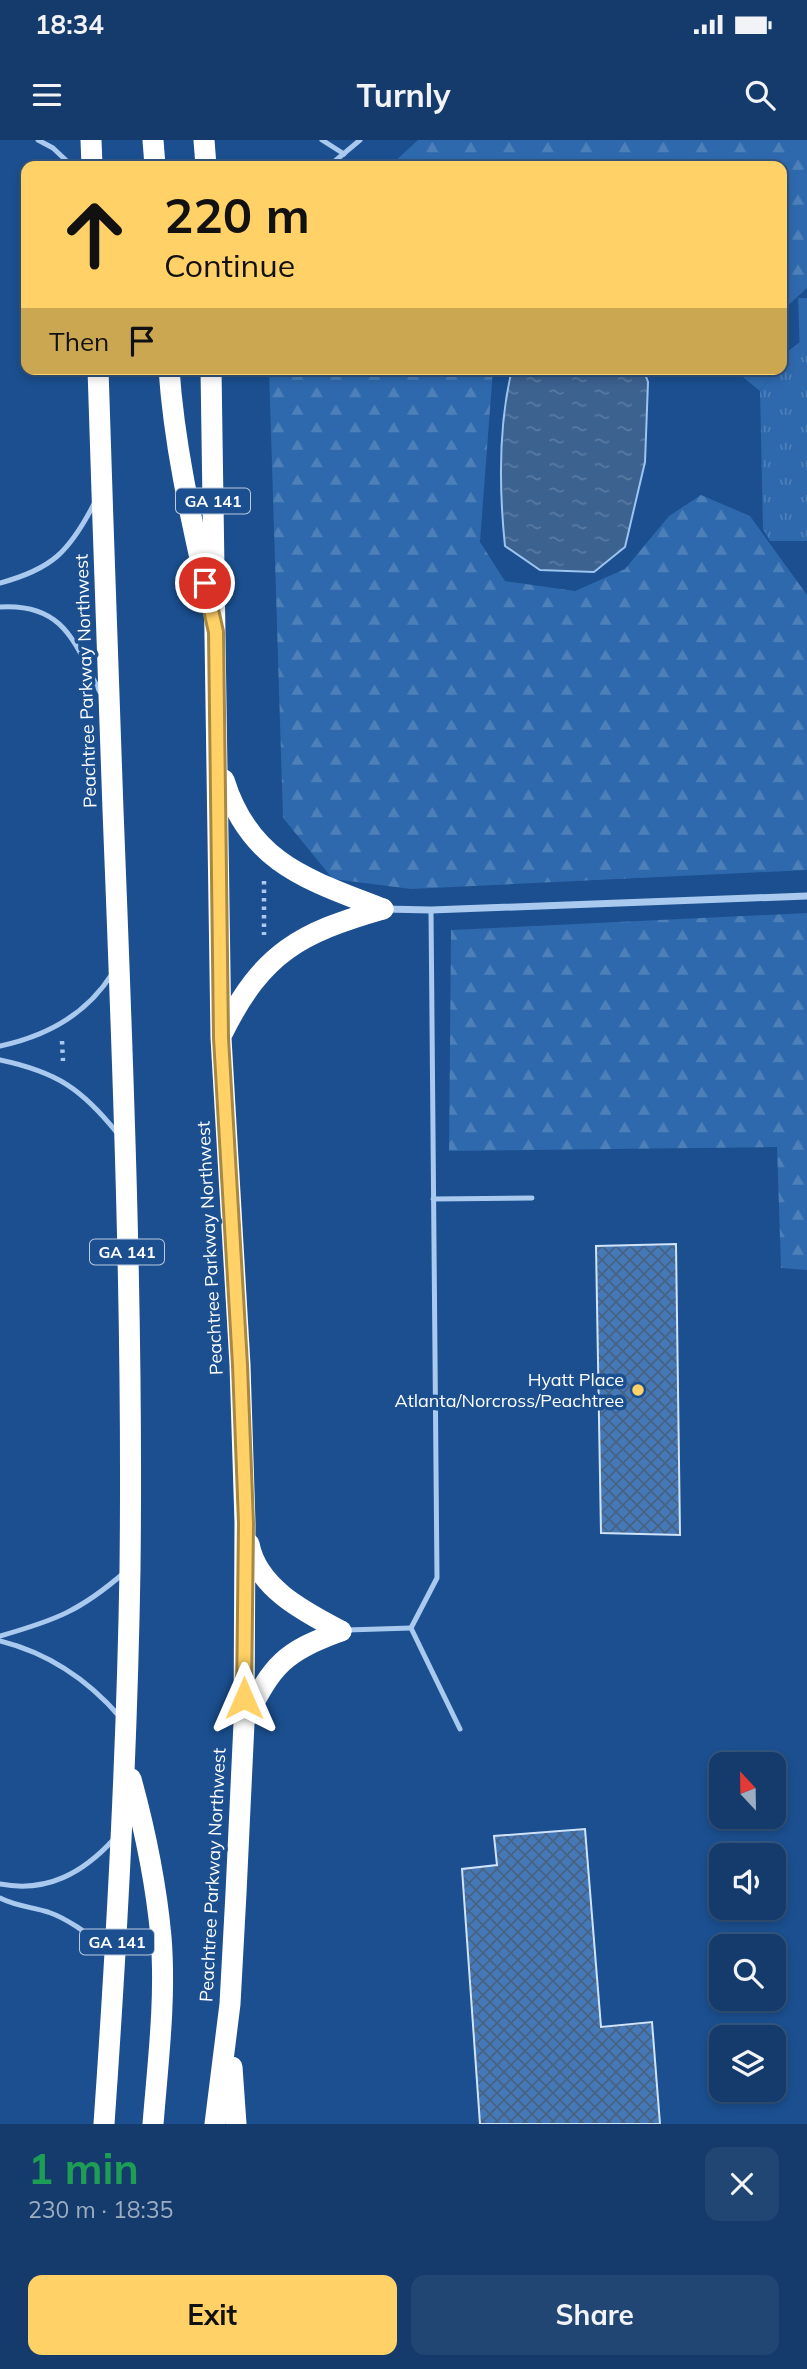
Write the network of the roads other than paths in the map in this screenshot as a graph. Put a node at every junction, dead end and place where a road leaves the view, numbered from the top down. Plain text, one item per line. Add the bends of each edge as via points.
1 (38, 140) edge
2 (91, 140) edge
3 (153, 140) edge
4 (204, 140) edge
5 (322, 140) edge
6 (360, 140) edge
7 (344, 154) junction
8 (67, 161) edge
9 (92, 161) edge
10 (155, 161) edge
11 (206, 161) edge
12 (335, 161) edge
13 (98, 375) edge
14 (170, 375) edge
15 (211, 375) edge
16 (102, 489) junction
17 (0, 583) edge
18 (0, 607) edge
19 (216, 632) junction
20 (109, 708) junction
21 (218, 763) junction
22 (807, 896) edge
23 (383, 909) junction
24 (431, 910) junction
25 (119, 962) junction
26 (221, 1038) junction
27 (0, 1046) edge
28 (0, 1060) edge
29 (125, 1142) junction
30 (531, 1198) dead end
31 (433, 1199) junction
32 (246, 1523) junction
33 (130, 1568) junction
34 (411, 1629) junction
35 (341, 1630) junction
36 (0, 1636) edge
37 (0, 1641) edge
38 (244, 1723) junction
39 (126, 1724) junction
40 (460, 1729) dead end
41 (125, 1760) junction
42 (122, 1830) junction
43 (0, 1884) edge
44 (0, 1898) edge
45 (116, 1956) junction
46 (230, 2004) junction
47 (104, 2124) edge
48 (153, 2124) edge
49 (215, 2124) edge
50 (236, 2124) edge

1 - 8 lane
2 - 9 highway
3 - 10 highway
4 - 11 highway
5 - 7 lane
6 - 7 lane
7 - 12 lane
13 - 16 highway, Peachtree Parkway Northwest / GA 141
14 - 19 highway via 184,486
15 - 19 highway, Peachtree Parkway Northwest / GA 141
16 - 17 lane via 72,542 53,562 29,576
16 - 20 highway, Peachtree Parkway Northwest / GA 141
18 - 20 lane via 44,614 66,628
19 - 21 highway, Peachtree Parkway Northwest / GA 141
20 - 25 highway, Peachtree Parkway Northwest / GA 141
21 - 23 highway via 230,800 262,848 294,872
21 - 26 highway, Peachtree Parkway Northwest / GA 141
22 - 24 street
23 - 24 street
23 - 26 highway via 335,923 288,948 250,986
24 - 31 lane
25 - 27 lane via 94,998 65,1023
25 - 29 highway, Peachtree Parkway Northwest / GA 141
26 - 32 highway, Peachtree Parkway Northwest / GA 141
28 - 29 lane via 59,1078 75,1088
29 - 33 highway, Peachtree Parkway Northwest / GA 141
30 - 31 lane
31 - 34 lane via 437,1578
32 - 35 highway via 250,1549 282,1595
32 - 38 highway, Peachtree Parkway Northwest / GA 141
33 - 36 lane via 66,1615
33 - 39 highway, Peachtree Parkway Northwest / GA 141
34 - 35 lane
34 - 40 lane
35 - 38 highway via 295,1650 280,1664 264,1681
37 - 39 lane via 78,1677
38 - 46 highway, Peachtree Parkway Northwest / GA 141
39 - 41 highway, Peachtree Parkway Northwest / GA 141
41 - 42 highway, Peachtree Parkway Northwest / GA 141
41 - 48 highway via 154,1877 161,1939
42 - 43 lane via 99,1855 65,1878 33,1887
42 - 45 highway, Peachtree Parkway Northwest / GA 141
44 - 45 lane via 50,1913
45 - 47 highway, Peachtree Parkway Northwest / GA 141
46 - 49 highway, Peachtree Parkway Northwest / GA 141
46 - 50 highway

